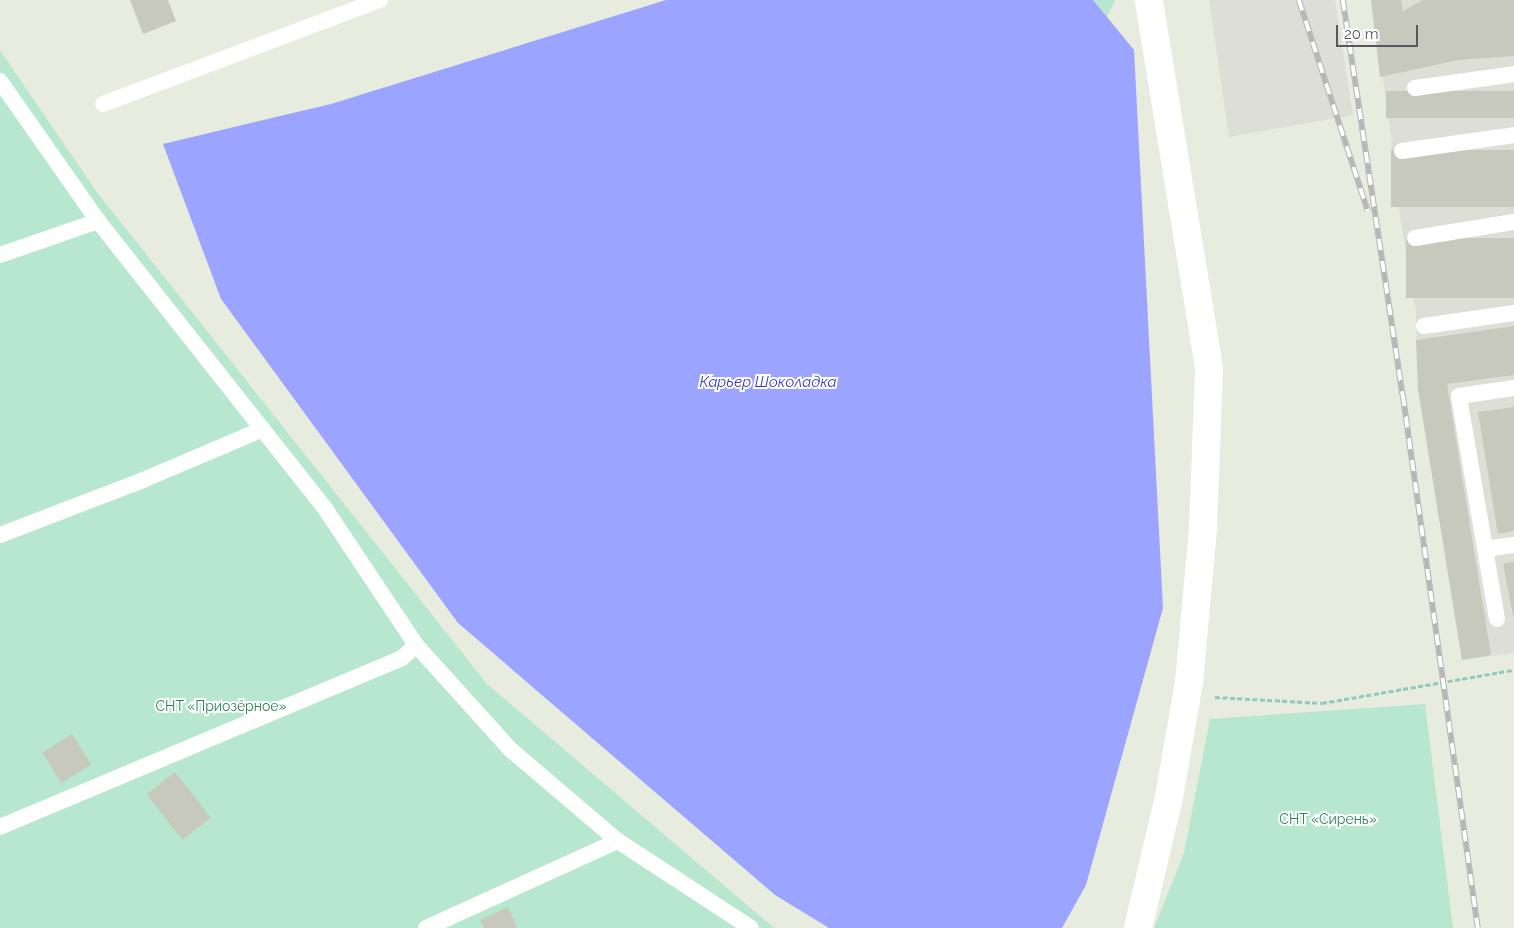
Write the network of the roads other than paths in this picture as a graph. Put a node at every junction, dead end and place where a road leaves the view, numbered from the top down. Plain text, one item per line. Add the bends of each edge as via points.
1 (380, 0) edge
2 (1149, 0) edge
3 (1514, 74) edge
4 (0, 81) edge
5 (1415, 88) dead end
6 (103, 104) dead end
7 (1514, 134) edge
8 (1402, 151) dead end
9 (98, 221) junction
10 (1514, 222) edge
11 (1415, 238) dead end
12 (0, 255) edge
13 (1514, 313) edge
14 (1424, 326) dead end
15 (1514, 388) edge
16 (263, 429) junction
17 (0, 535) edge
18 (1514, 544) edge
19 (1485, 549) junction
20 (1497, 618) dead end
21 (416, 645) junction
22 (0, 827) edge
23 (618, 841) junction
24 (426, 928) edge
25 (751, 928) edge
26 (1138, 928) edge

1 - 6 lane
2 - 26 street via 1209,368 1203,527 1186,696 1169,797
3 - 5 lane
4 - 9 lane
7 - 8 lane
9 - 12 lane
9 - 16 lane
10 - 11 lane
13 - 14 lane
15 - 19 lane via 1459,396
16 - 17 lane
16 - 21 lane via 326,510
18 - 19 lane
19 - 20 lane
21 - 22 lane via 402,658
21 - 23 lane via 512,750
23 - 24 lane
23 - 25 lane

